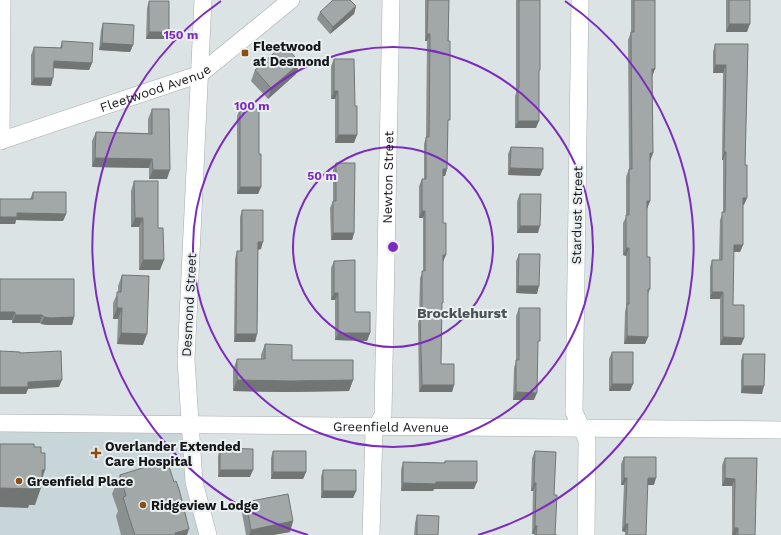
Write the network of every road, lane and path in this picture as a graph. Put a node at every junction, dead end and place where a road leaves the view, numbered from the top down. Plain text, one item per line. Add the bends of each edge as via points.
1 (2, 0) edge
2 (203, 0) edge
3 (291, 0) edge
4 (391, 0) edge
5 (580, 0) edge
6 (200, 74) junction
7 (0, 141) edge
8 (0, 423) edge
9 (190, 424) junction
10 (378, 426) junction
11 (582, 429) junction
12 (781, 430) edge
13 (208, 535) edge
14 (371, 535) edge
15 (586, 535) edge

1 - 7 street
2 - 6 street, Desmond Street
3 - 6 street, Fleetwood Avenue
4 - 10 street, Newton Street via 383,415
5 - 11 street, Stardust Street via 574,412
6 - 7 street, Fleetwood Avenue
6 - 9 street, Desmond Street via 186,360
8 - 9 street, Greenfield Avenue
9 - 10 street, Greenfield Avenue
9 - 13 street, Desmond Street via 194,482
10 - 11 street, Greenfield Avenue
10 - 14 street, Newton Street via 374,432
11 - 12 street, Greenfield Avenue
11 - 15 street, Stardust Street via 587,440

